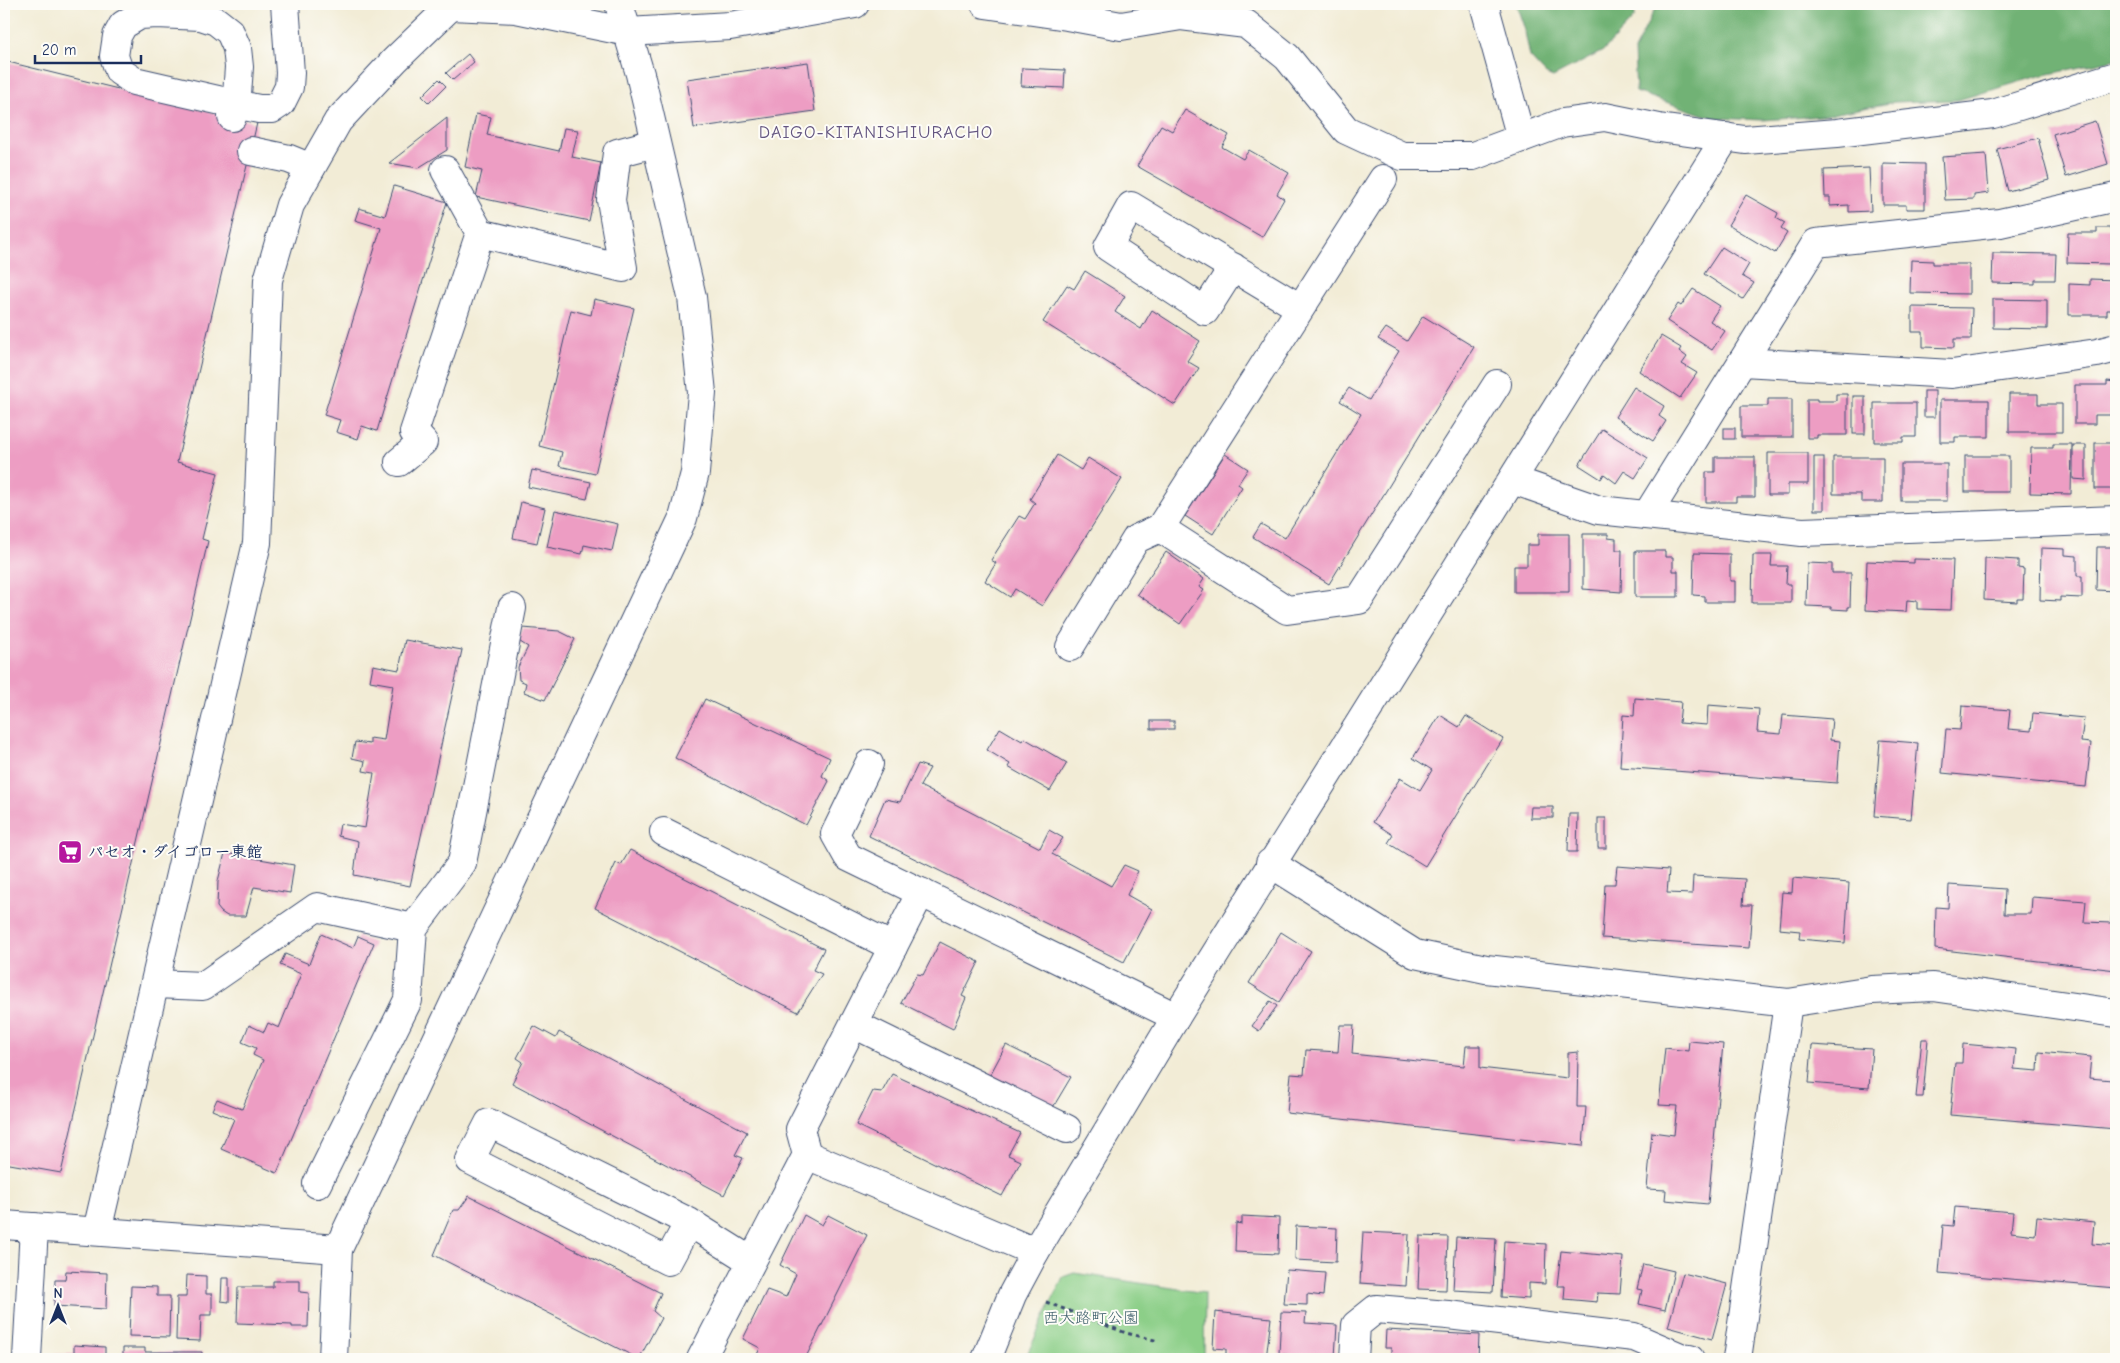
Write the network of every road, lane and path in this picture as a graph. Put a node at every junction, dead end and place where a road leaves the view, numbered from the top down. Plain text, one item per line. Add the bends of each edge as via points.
1 (285, 4) edge
2 (619, 4) edge
3 (855, 4) edge
4 (985, 4) edge
5 (1484, 4) edge
6 (445, 5) edge
7 (1017, 6) edge
8 (1248, 14) edge
9 (628, 32) junction
10 (2116, 76) edge
11 (134, 81) junction
12 (106, 86) dead end
13 (233, 110) junction
14 (1726, 137) junction
15 (1521, 138) junction
16 (655, 143) junction
17 (251, 151) dead end
18 (311, 168) junction
19 (445, 170) dead end
20 (1383, 179) dead end
21 (2116, 197) edge
22 (480, 233) junction
23 (1233, 267) dead end
24 (1300, 308) junction
25 (2116, 348) edge
26 (1742, 362) junction
27 (1497, 384) dead end
28 (399, 462) dead end
29 (1513, 480) junction
30 (1647, 515) junction
31 (2116, 520) edge
32 (1160, 528) junction
33 (512, 608) dead end
34 (1070, 647) dead end
35 (869, 764) dead end
36 (664, 832) dead end
37 (1270, 863) junction
38 (921, 892) junction
39 (413, 928) junction
40 (893, 946) junction
41 (155, 984) junction
42 (1788, 1003) junction
43 (2116, 1013) edge
44 (1176, 1017) junction
45 (854, 1024) junction
46 (1067, 1129) dead end
47 (808, 1155) junction
48 (317, 1184) dead end
49 (689, 1222) junction
50 (4, 1225) edge
51 (34, 1227) junction
52 (97, 1230) junction
53 (338, 1249) junction
54 (1036, 1252) junction
55 (751, 1261) junction
56 (1040, 1300) dead end
57 (1159, 1341) dead end
58 (27, 1359) edge
59 (333, 1359) edge
60 (701, 1359) edge
61 (986, 1359) edge
62 (1081, 1359) edge
63 (1102, 1359) edge
64 (1354, 1359) edge
65 (1690, 1359) edge
66 (1737, 1359) edge

1 - 13 street via 289,87 281,103 272,109
2 - 9 street
3 - 9 street via 730,26
4 - 7 street
5 - 15 street
6 - 9 street via 516,9
6 - 18 street via 338,121
7 - 8 street via 1121,26 1181,16
8 - 15 street via 1346,130 1402,156 1473,156
9 - 16 street
10 - 14 street via 1993,114 1837,133 1745,140
11 - 12 street via 120,78
11 - 13 street
11 - 13 street via 119,71 114,56 122,25 140,15 201,16 216,21 230,32 237,48 239,67
14 - 15 street via 1605,117 1562,123
14 - 29 street
16 - 22 street via 618,153 611,200 623,268
16 - 53 street via 692,297 702,393 695,473 683,518
17 - 18 street via 289,159
18 - 41 street via 290,205 268,280 258,543
19 - 22 street
20 - 24 street
21 - 26 street via 2000,223 1816,243
22 - 28 street via 414,432 423,442
23 - 24 street
24 - 32 street
25 - 26 street via 1952,374
26 - 30 street
27 - 32 street via 1359,600 1287,610
29 - 30 street via 1599,510
29 - 37 street
30 - 31 street via 1802,532
32 - 34 street via 1136,540
33 - 39 street via 462,862
35 - 38 street via 835,834 848,857
36 - 40 street
37 - 42 street via 1415,954 1486,969
37 - 44 street
38 - 40 street
38 - 44 street
39 - 41 street via 317,907 203,986
39 - 48 street via 408,1000
40 - 45 street
41 - 52 street
42 - 43 street via 1872,990 1933,987
42 - 66 street
44 - 54 street
45 - 46 street
45 - 47 street via 800,1129
47 - 54 street
47 - 55 street
49 - 49 street via 489,1123 470,1160 668,1261
49 - 55 street
50 - 51 street
51 - 52 street
51 - 58 street
52 - 53 street
53 - 59 street
54 - 61 street via 1012,1295
55 - 60 street
56 - 57 path via 1126,1333
62 - 63 path via 1084,1355
64 - 65 street via 1356,1325 1376,1309 1634,1337

